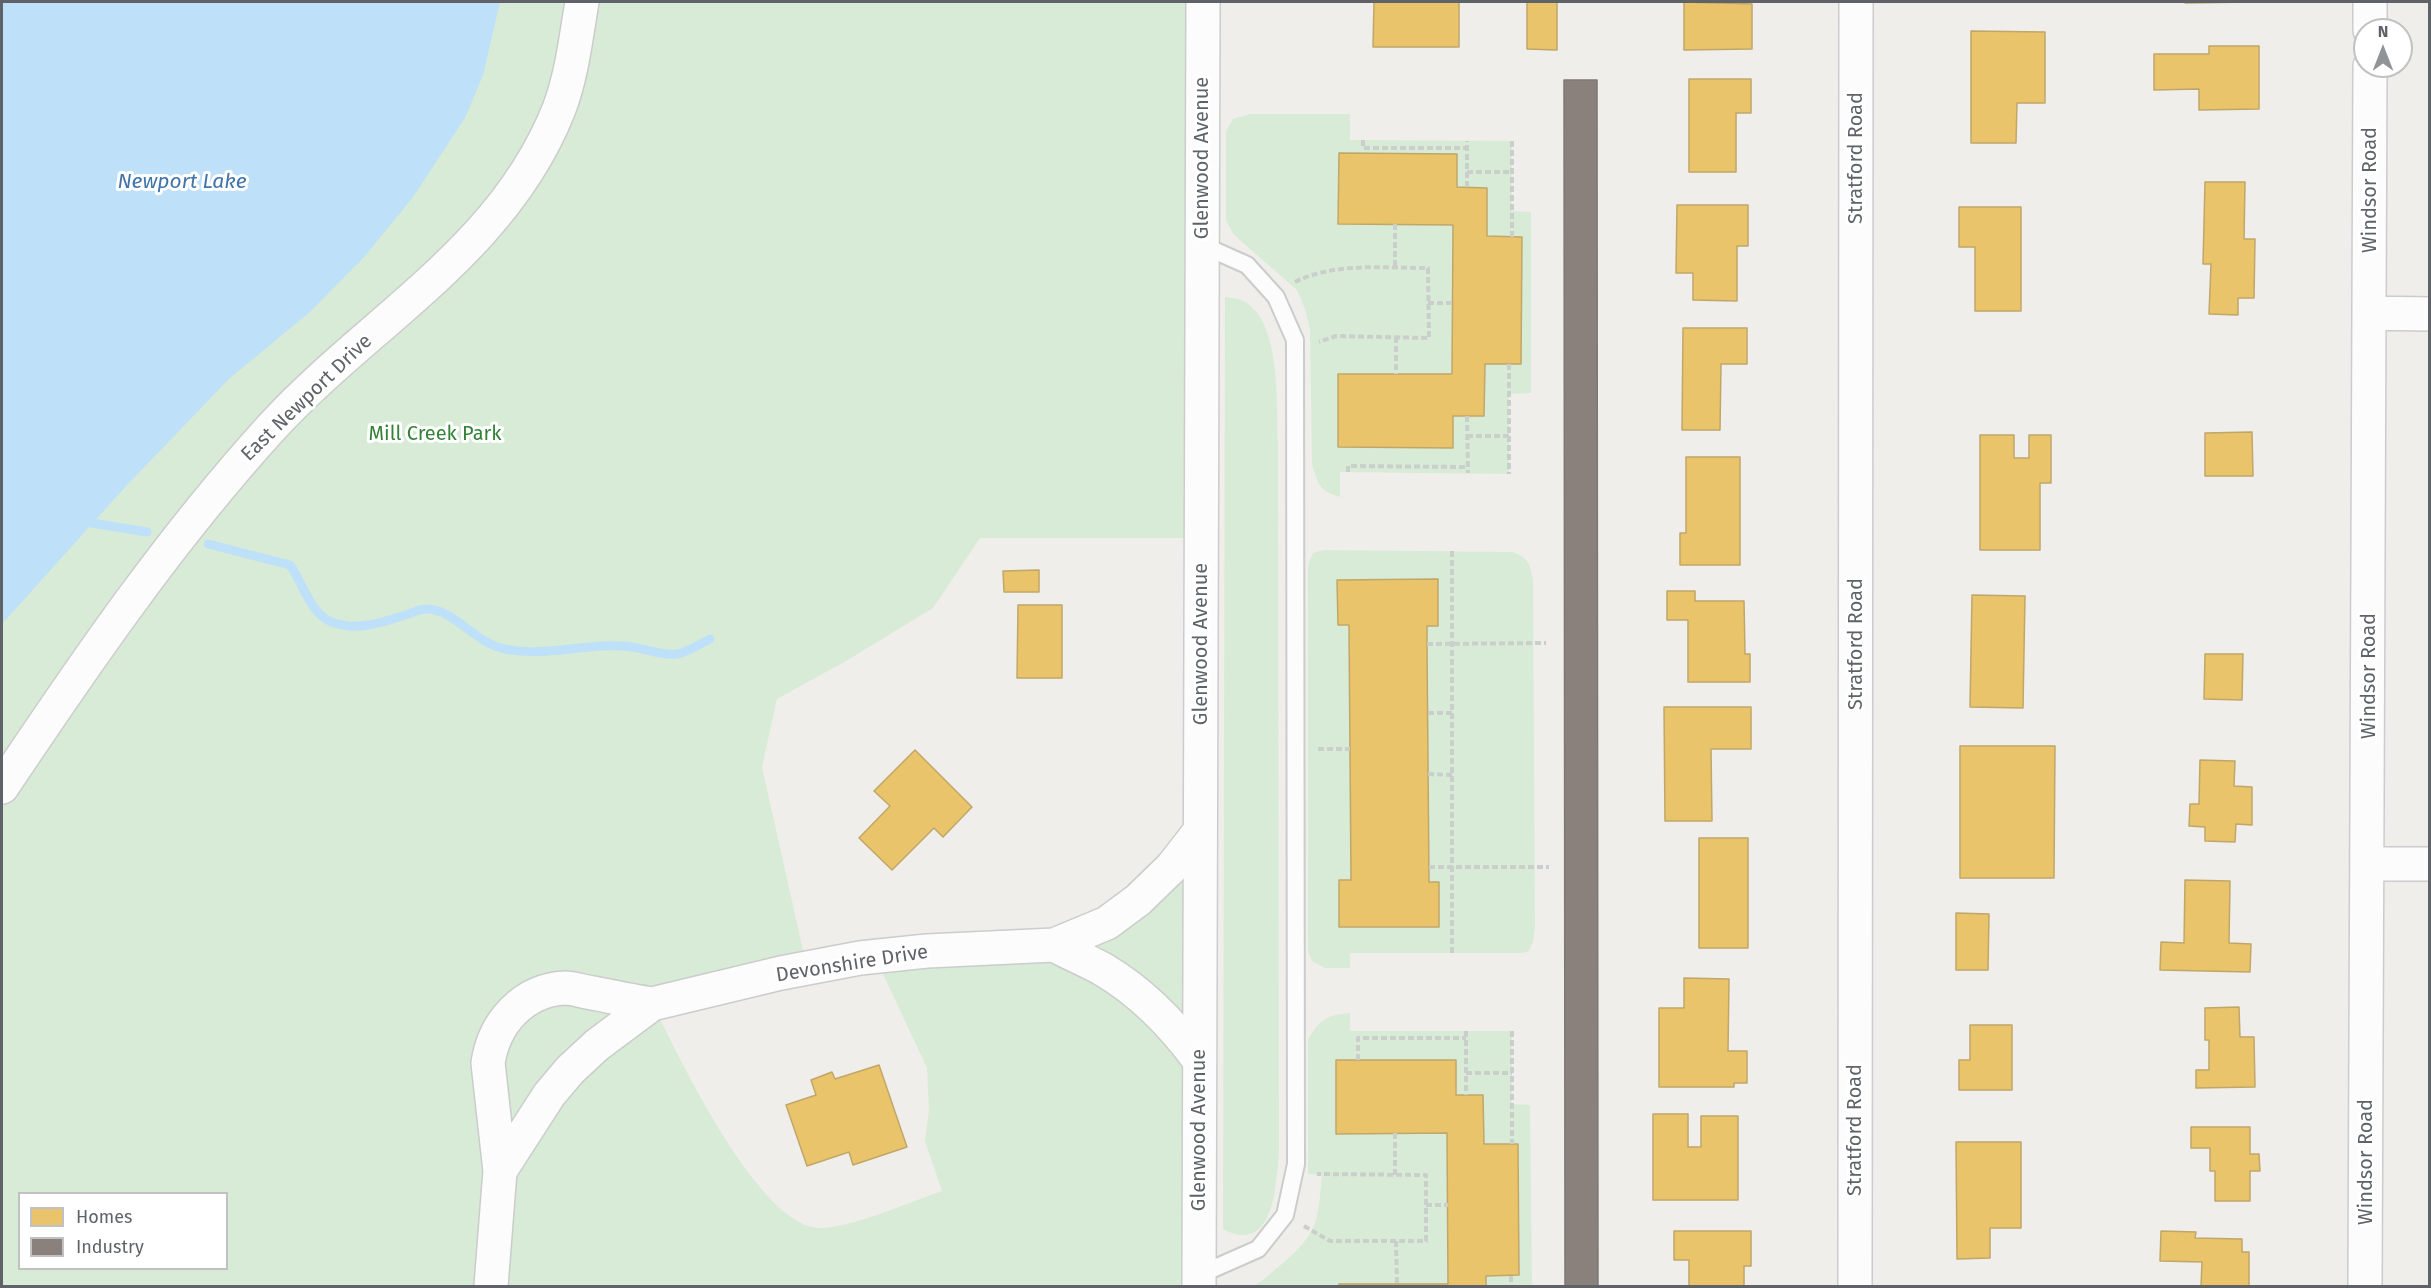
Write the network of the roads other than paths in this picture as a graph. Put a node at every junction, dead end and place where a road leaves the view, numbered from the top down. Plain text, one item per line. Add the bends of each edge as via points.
1 (582, 2) edge
2 (1203, 2) edge
3 (1856, 2) edge
4 (2370, 2) edge
5 (2370, 18) edge
6 (2370, 78) edge
7 (1202, 245) junction
8 (2370, 313) junction
9 (2430, 314) edge
10 (2, 787) edge
11 (1200, 831) junction
12 (2368, 864) junction
13 (2430, 864) edge
14 (1054, 945) junction
15 (652, 1004) junction
16 (1199, 1060) junction
17 (500, 1171) junction
18 (1199, 1281) edge
19 (491, 1287) edge
20 (1855, 1287) edge
21 (2366, 1287) edge

1 - 10 street, East Newport Drive via 559,108 541,146 495,216 444,272 272,427 219,487 79,673
2 - 7 street, Glenwood Avenue
3 - 20 street, Stratford Road
4 - 5 street
6 - 8 street, Windsor Road
7 - 11 street, Glenwood Avenue
7 - 18 lane via 1247,266 1273,293 1295,340 1296,1164 1285,1215 1258,1249
8 - 9 street
8 - 12 street, Windsor Road
11 - 14 street, Devonshire Drive via 1172,867 1138,900 1107,923
11 - 16 street, Glenwood Avenue
12 - 13 street
12 - 21 street, Windsor Road
14 - 15 street, Devonshire Drive via 860,958
14 - 16 street, Devonshire Drive via 1106,971 1135,992 1180,1035
15 - 17 street, Devonshire Drive via 570,1070 549,1095
15 - 17 street, Devonshire Drive via 566,988 540,993 519,1004 502,1023 490,1047 488,1063
16 - 18 street, Glenwood Avenue
17 - 19 street, Devonshire Drive

